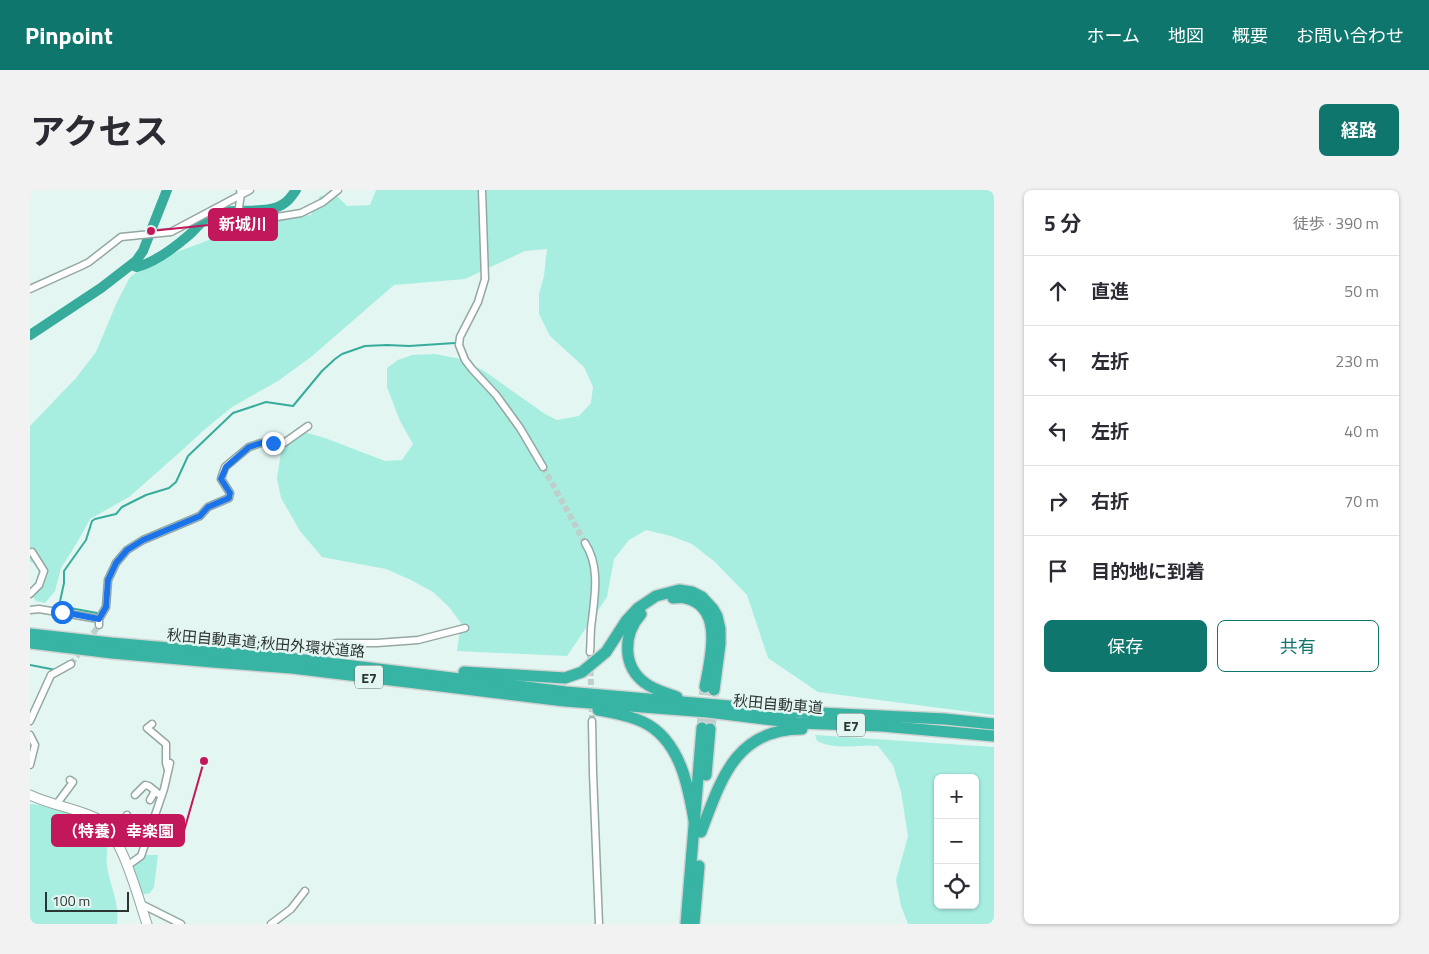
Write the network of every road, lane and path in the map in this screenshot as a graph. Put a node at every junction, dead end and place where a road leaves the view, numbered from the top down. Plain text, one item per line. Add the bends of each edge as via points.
1 (250, 190) edge
2 (338, 190) edge
3 (482, 190) edge
4 (240, 192) edge
5 (30, 289) edge
6 (308, 426) dead end
7 (543, 467) tunnel mouth
8 (585, 543) tunnel mouth
9 (32, 552) dead end
10 (30, 594) edge
11 (30, 610) edge
12 (465, 628) dead end
13 (30, 634) edge
14 (203, 635) dead end
15 (30, 643) edge
16 (590, 652) tunnel mouth
17 (71, 664) tunnel mouth
18 (350, 665) junction
19 (505, 695) junction
20 (696, 703) junction
21 (708, 708) junction
22 (30, 721) edge
23 (592, 721) tunnel mouth
24 (152, 724) dead end
25 (994, 724) edge
26 (706, 728) tunnel mouth
27 (30, 735) edge
28 (994, 736) edge
29 (170, 763) dead end
30 (30, 765) edge
31 (168, 771) junction
32 (70, 780) dead end
33 (155, 791) junction
34 (30, 795) edge
35 (135, 795) dead end
36 (161, 796) junction
37 (150, 800) dead end
38 (56, 805) junction
39 (127, 815) dead end
40 (698, 829) junction
41 (113, 836) junction
42 (127, 866) junction
43 (305, 891) dead end
44 (141, 904) junction
45 (147, 924) edge
46 (181, 924) edge
47 (271, 924) edge
48 (599, 924) edge
49 (686, 924) edge
50 (694, 924) edge

1 - 4 street
2 - 4 street via 301,213 241,223
3 - 7 street via 485,279 459,345 465,360 505,406
4 - 5 street via 170,232 121,237 90,262
6 - 11 street via 284,443 261,443 249,447 226,467 221,479 230,493 229,498 208,507 200,516 127,550 108,580 106,607 99,622 39,608
8 - 16 street via 595,564
9 - 10 street via 44,571 39,585
12 - 14 street via 418,640 324,645 263,644
13 - 18 highway, 秋田自動車道;秋田外環状道路 / E7
15 - 19 highway, 秋田自動車道;秋田外環状道路 / E7 via 301,669
17 - 22 street via 51,675
18 - 20 highway, 秋田自動車道;秋田外環状道路 / E7 via 566,692
18 - 20 highway via 565,678 582,672 606,652 638,608 656,596 679,590 702,597 717,616 720,644 710,689 712,626 706,612 685,598 670,598 654,604 640,615 628,638 627,654 633,669 645,683
19 - 21 highway, 秋田自動車道;秋田外環状道路 / E7
19 - 40 highway via 619,714 645,723 668,743 679,760
20 - 21 highway, 秋田自動車道;秋田外環状道路 / E7
21 - 25 highway, 秋田自動車道 / E7
21 - 28 highway, 秋田自動車道 / E7 via 798,723 882,726
23 - 48 street
24 - 31 street via 147,728 166,744
26 - 40 highway
27 - 30 street via 36,744
28 - 40 highway via 805,729 769,734 751,743 736,758 724,775
29 - 31 street
31 - 36 street
32 - 38 street via 73,782
33 - 35 street via 145,784
33 - 36 street
33 - 37 street
34 - 38 main road
36 - 42 street via 141,856
38 - 41 main road via 98,819
39 - 41 street via 123,828
40 - 49 highway
40 - 50 highway
41 - 42 main road
42 - 44 main road
43 - 47 street
44 - 45 main road
44 - 46 street

